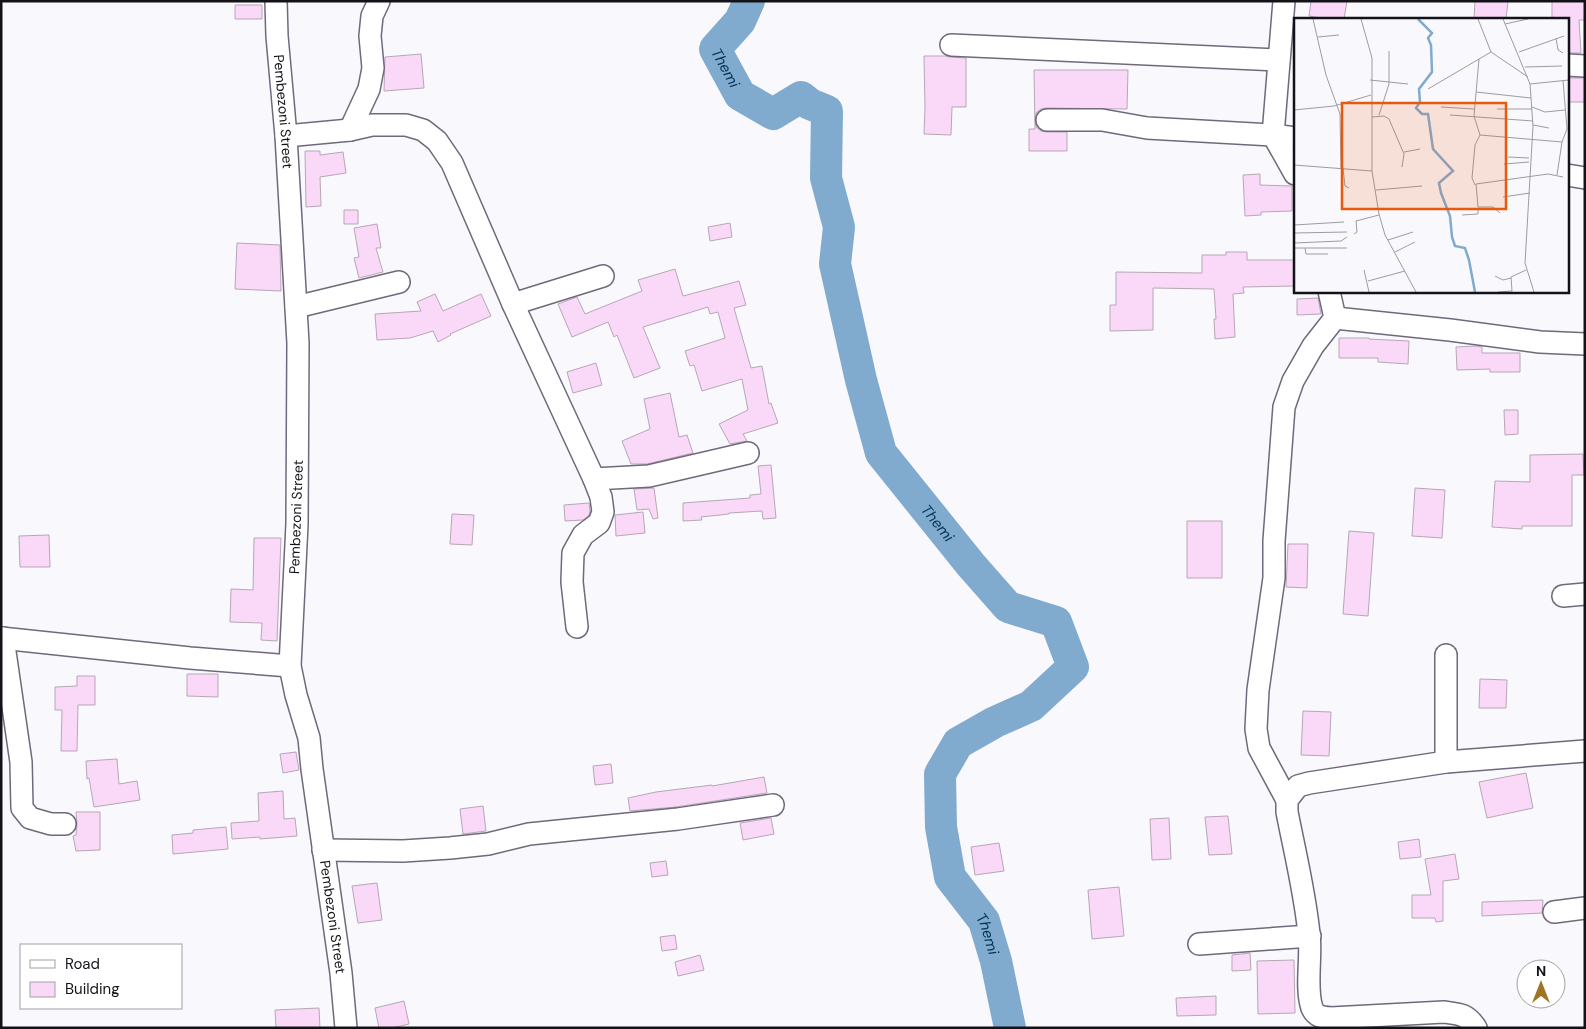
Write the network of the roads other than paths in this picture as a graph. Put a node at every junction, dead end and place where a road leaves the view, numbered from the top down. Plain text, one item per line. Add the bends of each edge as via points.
1 (276, 1) edge
2 (379, 1) edge
3 (1284, 1) edge
4 (951, 45) dead end
5 (1279, 60) junction
6 (1568, 65) edge
7 (1585, 66) edge
8 (1047, 120) dead end
9 (350, 130) junction
10 (1273, 134) junction
11 (286, 136) junction
12 (1294, 138) edge
13 (1294, 172) edge
14 (1568, 176) edge
15 (1585, 178) edge
16 (603, 276) dead end
17 (399, 282) dead end
18 (1329, 292) edge
19 (513, 304) junction
20 (296, 307) junction
21 (1335, 318) junction
22 (1585, 344) edge
23 (748, 453) dead end
24 (594, 479) junction
25 (1585, 594) edge
26 (1563, 596) dead end
27 (577, 627) dead end
28 (2, 638) edge
29 (1446, 655) dead end
30 (290, 666) junction
31 (1585, 751) edge
32 (1446, 762) junction
33 (1287, 800) junction
34 (772, 805) dead end
35 (65, 824) dead end
36 (323, 850) junction
37 (1585, 908) edge
38 (1554, 912) dead end
39 (1310, 936) junction
40 (1199, 944) dead end
41 (1316, 1021) edge
42 (346, 1028) edge
43 (1476, 1028) edge

1 - 11 street, Pembezoni Street
2 - 9 street via 372,16 373,68 369,89
3 - 5 street
4 - 5 street
5 - 10 street
6 - 7 street
8 - 10 street via 1102,120 1147,128
9 - 11 street
9 - 19 street via 372,125 406,125 423,130 437,141 452,163
10 - 12 street
10 - 13 street
11 - 20 street, Pembezoni Street
14 - 15 street
16 - 19 street
17 - 20 street
18 - 21 street
19 - 24 street
20 - 30 street, Pembezoni Street via 297,524
21 - 22 street via 1540,342
21 - 33 street via 1305,360 1284,407 1274,578 1258,690 1256,729 1259,748
23 - 24 street via 649,476
24 - 27 street via 603,512 599,523 584,535 573,553 572,582
25 - 26 street
28 - 30 street
28 - 35 street via 21,762 22,808 30,818
29 - 32 street
30 - 36 street, Pembezoni Street via 308,738
31 - 32 street
32 - 33 street via 1309,783 1298,786
33 - 39 street
34 - 36 street via 678,820 529,834 488,844 450,848
36 - 42 street, Pembezoni Street
37 - 38 street
39 - 40 street
39 - 41 street via 1309,992
41 - 43 street via 1319,1017 1444,1012 1470,1018

